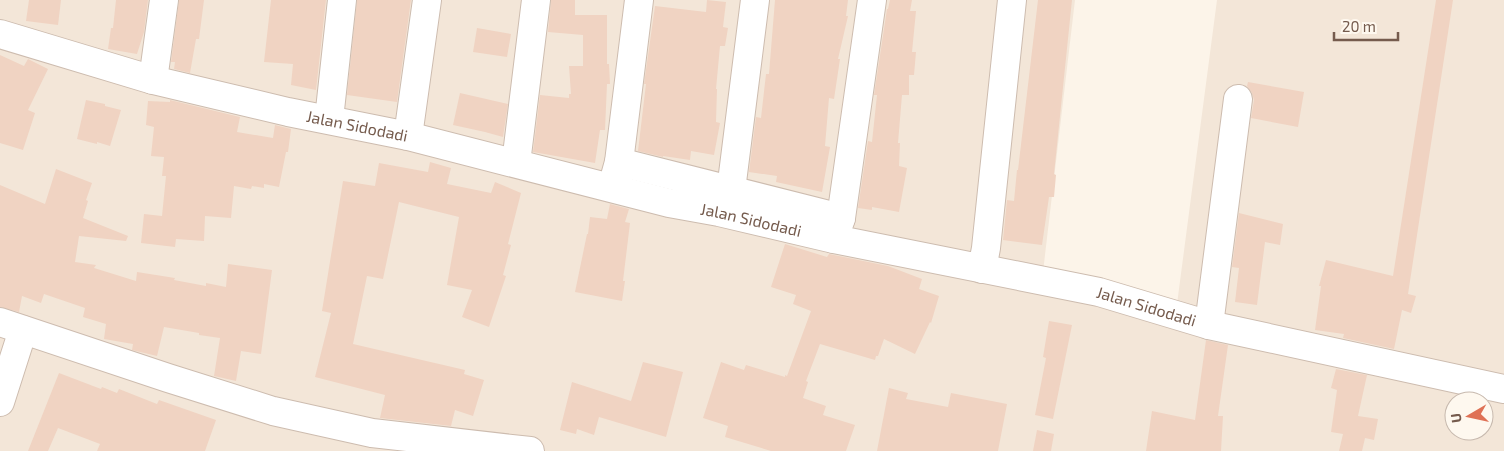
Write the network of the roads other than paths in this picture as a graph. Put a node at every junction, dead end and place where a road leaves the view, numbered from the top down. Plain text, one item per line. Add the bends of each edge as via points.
1 (164, 0) edge
2 (342, 0) edge
3 (427, 0) edge
4 (536, 0) edge
5 (639, 0) edge
6 (755, 0) edge
7 (872, 0) edge
8 (1012, 0) edge
9 (0, 34) edge
10 (153, 80) junction
11 (1238, 99) dead end
12 (329, 119) junction
13 (408, 136) junction
14 (619, 162) junction
15 (516, 163) junction
16 (611, 188) junction
17 (731, 190) junction
18 (838, 229) junction
19 (982, 269) junction
20 (1209, 325) junction
21 (11, 326) edge
22 (1504, 389) edge
23 (0, 402) edge
24 (530, 451) edge

1 - 10 street
2 - 12 street
3 - 13 street
4 - 15 street
5 - 14 street
6 - 17 street
7 - 18 street
8 - 19 street
9 - 10 street, Jalan Sidodadi
10 - 12 street, Jalan Sidodadi
11 - 20 street
12 - 13 street, Jalan Sidodadi
13 - 15 street, Jalan Sidodadi
14 - 16 street
14 - 17 street
15 - 16 street, Jalan Sidodadi
16 - 18 street, Jalan Sidodadi
17 - 18 street
18 - 19 street, Jalan Sidodadi
19 - 20 street, Jalan Sidodadi via 1099,292
20 - 22 street, Jalan Sidodadi
21 - 23 street
21 - 24 street via 273,410 372,433

